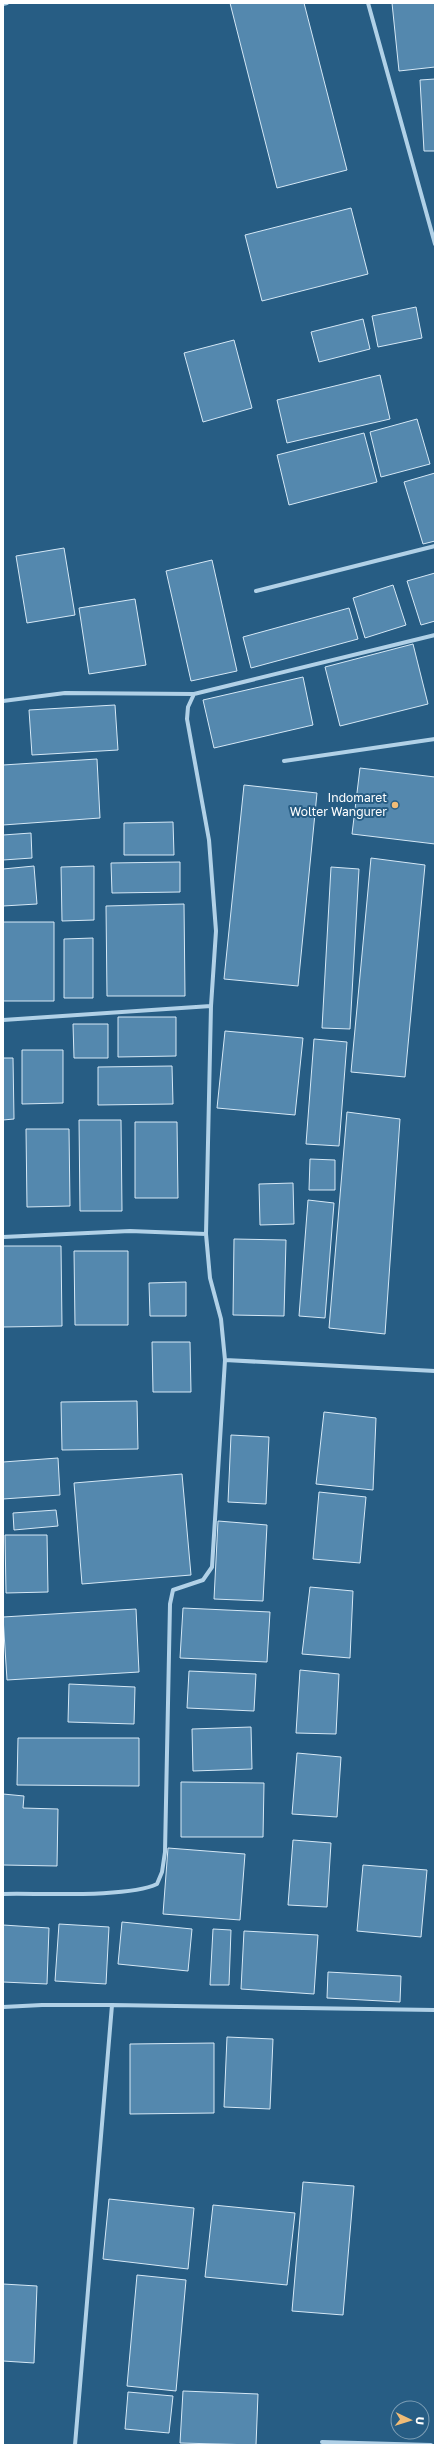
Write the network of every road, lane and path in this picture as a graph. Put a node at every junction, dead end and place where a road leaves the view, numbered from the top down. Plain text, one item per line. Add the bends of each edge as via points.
1 (7, 3) edge
2 (368, 3) edge
3 (3, 4) edge
4 (435, 244) edge
5 (435, 546) edge
6 (256, 591) dead end
7 (435, 635) edge
8 (194, 694) junction
9 (3, 701) edge
10 (435, 739) edge
11 (284, 761) dead end
12 (211, 1006) junction
13 (3, 1020) edge
14 (206, 1234) junction
15 (3, 1237) edge
16 (225, 1360) junction
17 (435, 1371) edge
18 (3, 1894) edge
19 (112, 2005) junction
20 (3, 2007) edge
21 (435, 2010) edge
22 (322, 2442) dead end
23 (75, 2445) edge
24 (431, 2445) edge

1 - 3 street
2 - 4 street
5 - 6 street
7 - 8 street
8 - 9 street via 65,692
8 - 12 street via 188,707 187,719 209,840 216,931
10 - 11 street
12 - 13 street
12 - 14 street
14 - 15 street via 130,1231
14 - 16 street via 210,1278 221,1319
16 - 17 street
16 - 18 street via 212,1567 203,1580 173,1590 170,1604 165,1852 162,1872 157,1884 150,1888 111,1892
19 - 20 street
19 - 21 street
19 - 23 street
22 - 24 street

